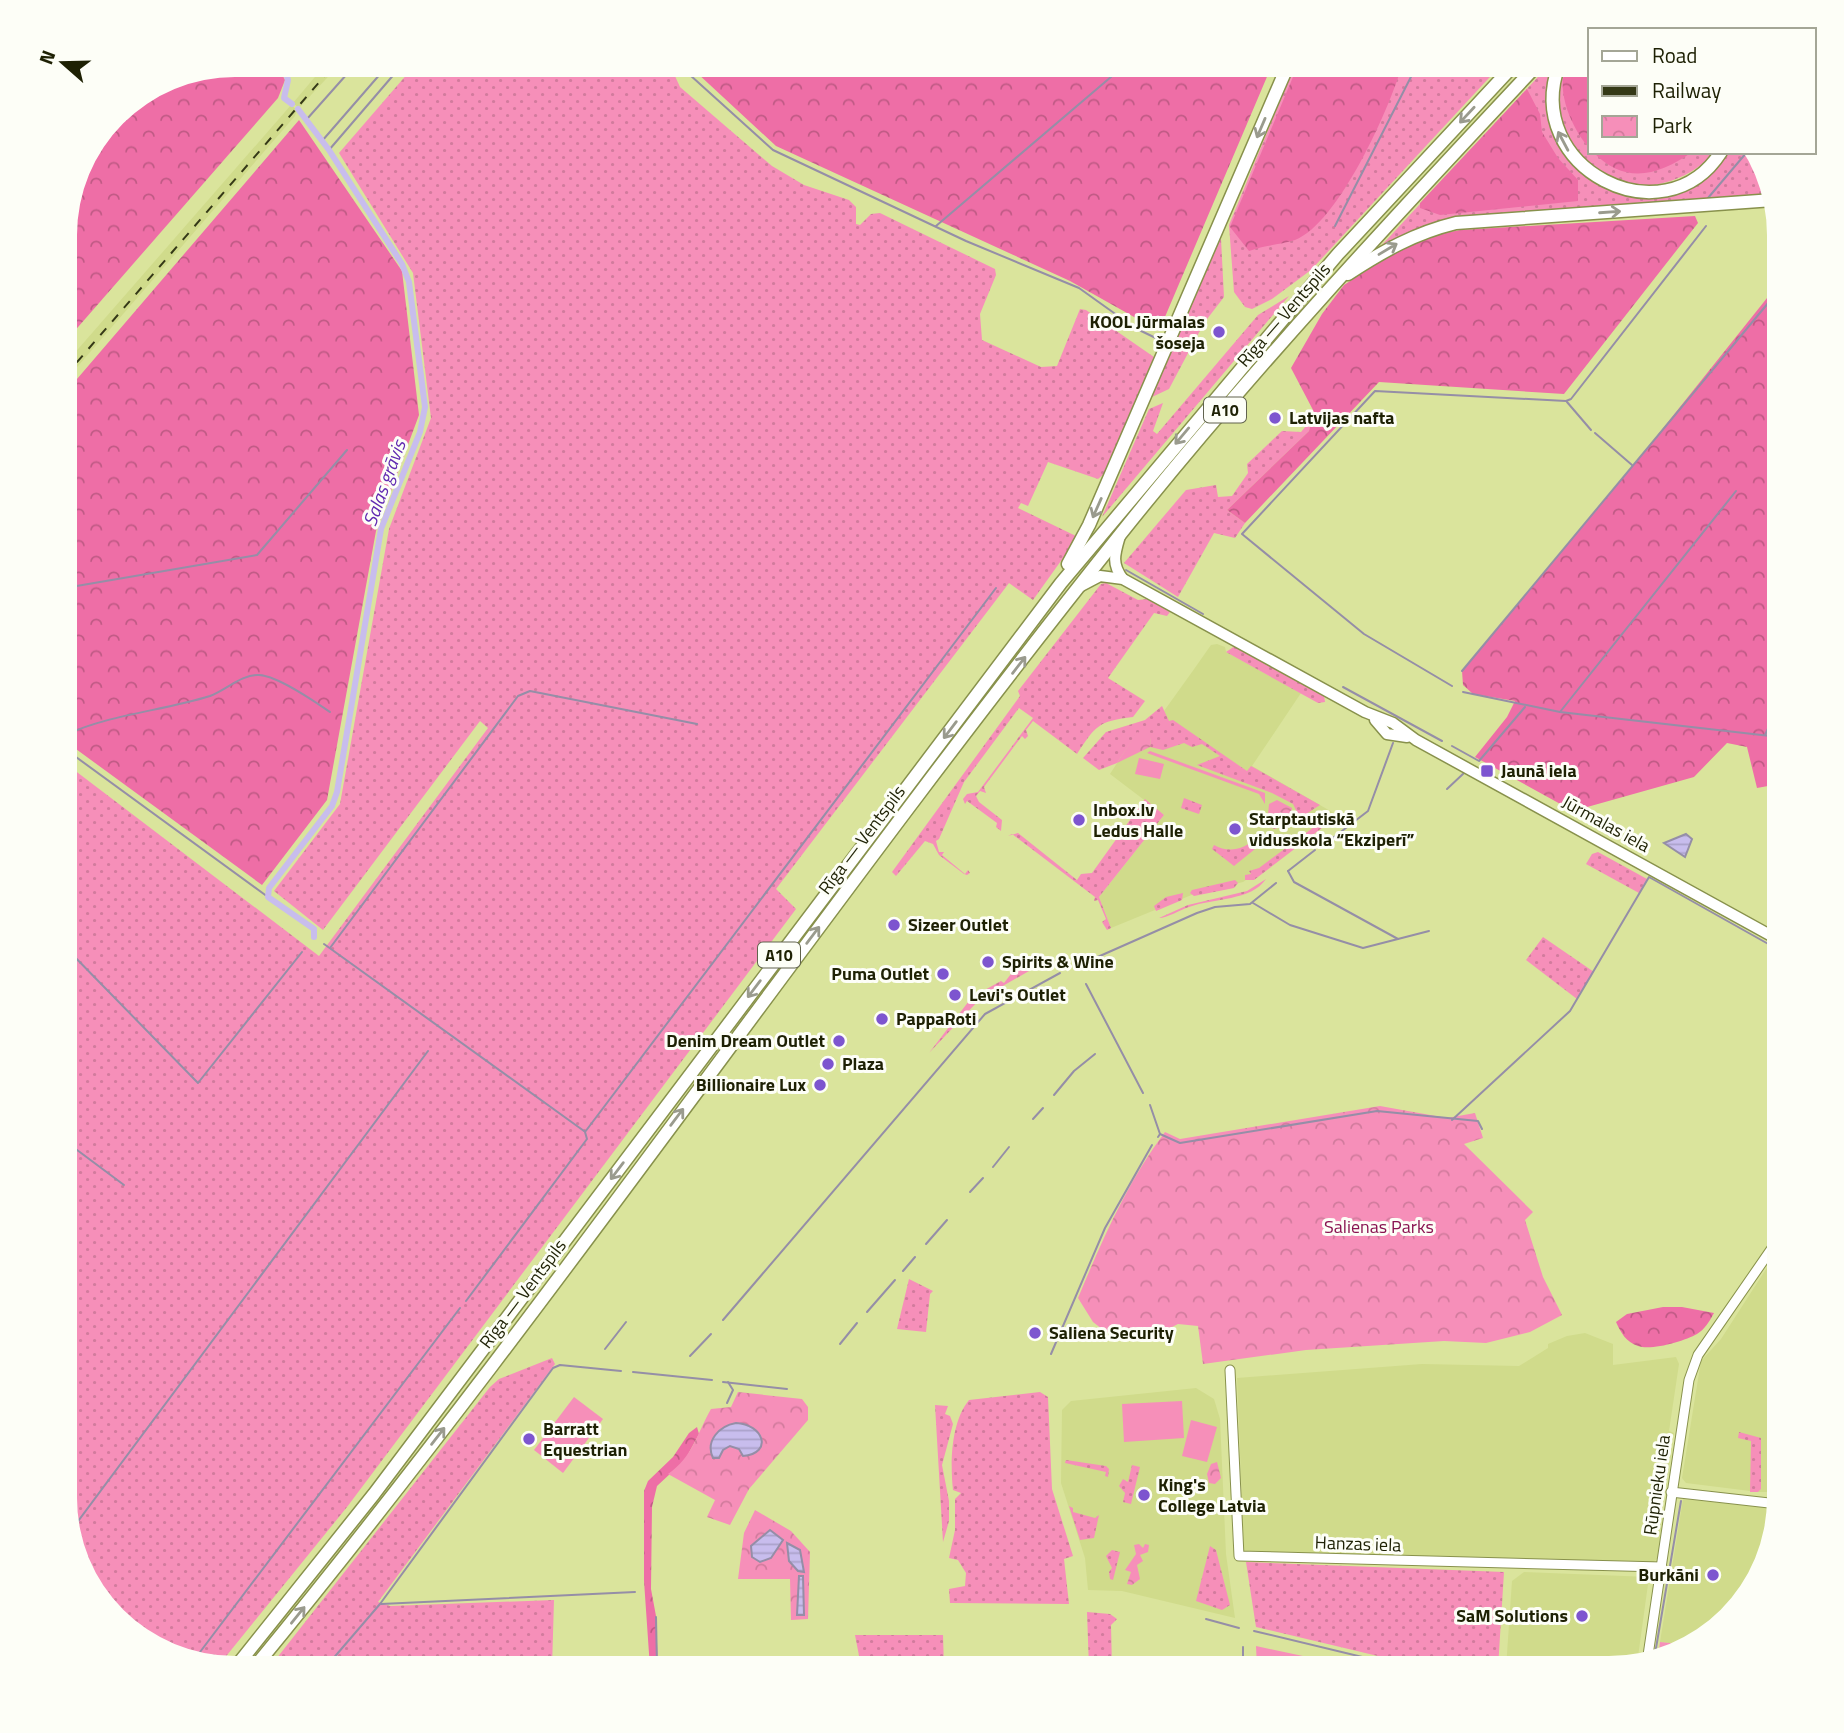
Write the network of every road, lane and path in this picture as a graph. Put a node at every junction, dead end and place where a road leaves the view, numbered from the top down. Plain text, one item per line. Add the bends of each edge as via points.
1 (1283, 77) edge
2 (1503, 77) edge
3 (1526, 77) edge
4 (1556, 77) edge
5 (1719, 154) edge
6 (1763, 201) edge
7 (1331, 286) junction
8 (1121, 534) junction
9 (1123, 579) junction
10 (1081, 586) junction
11 (966, 708) junction
12 (1767, 933) edge
13 (1767, 1255) edge
14 (1230, 1370) dead end
15 (1671, 1492) junction
16 (1767, 1503) edge
17 (1662, 1567) junction
18 (1649, 1651) edge
19 (245, 1656) edge
20 (264, 1656) edge

1 -> 11 highway via 1084,537 1014,632
2 -> 11 highway, Rīga — Ventspils / A10 via 1257,348 1069,573
3 - 7 highway, Rīga — Ventspils / A10
5 -> 4 highway via 1701,173 1673,187 1634,190 1595,177 1571,156 1557,130 1552,93
7 -> 6 highway via 1394,244 1456,223
7 - 8 highway, Rīga — Ventspils / A10
8 - 9 main road via 1114,566
8 - 10 highway, Rīga — Ventspils / A10
9 - 10 main road via 1100,576
9 - 12 main road, Jūrmalas iela
20 -> 10 highway, Rīga — Ventspils / A10 via 452,1418 918,795
11 -> 19 highway, Rīga — Ventspils / A10 via 374,1494
13 - 15 street, Rūpnieku iela via 1698,1355 1689,1380
14 - 17 street, Hanzas iela via 1239,1556
15 - 16 street
15 - 17 street, Rūpnieku iela
17 - 18 street, Rūpnieku iela

